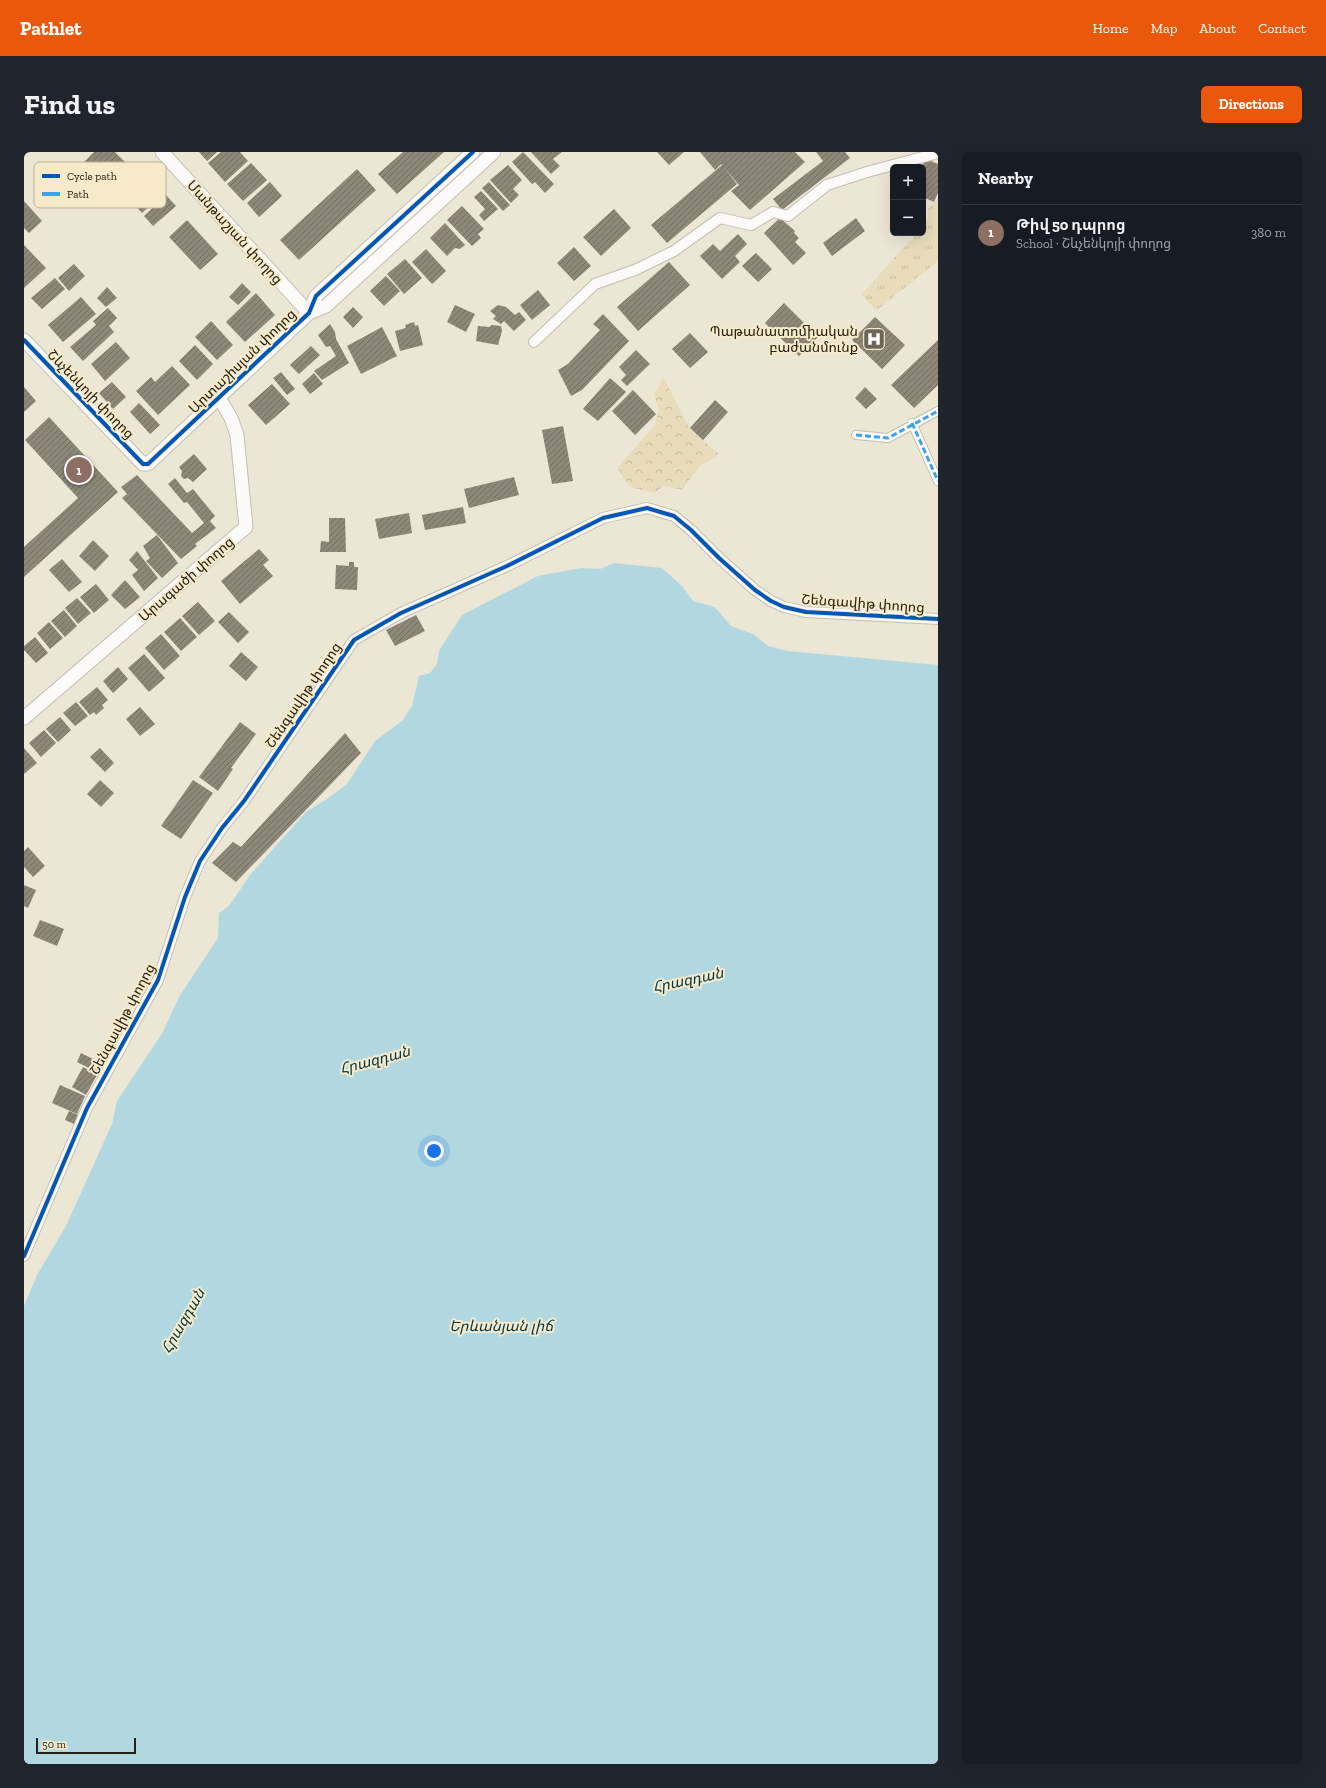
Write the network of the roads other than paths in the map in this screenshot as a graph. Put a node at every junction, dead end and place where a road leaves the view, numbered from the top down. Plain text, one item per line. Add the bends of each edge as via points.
1 (162, 152) edge
2 (473, 152) edge
3 (494, 152) edge
4 (938, 153) edge
5 (309, 313) junction
6 (24, 340) edge
7 (534, 342) dead end
8 (219, 398) junction
9 (938, 411) edge
10 (912, 424) junction
11 (856, 435) dead end
12 (143, 464) joint
13 (938, 481) edge
14 (938, 619) edge
15 (24, 718) edge
16 (24, 1256) edge

1 - 5 street, Մանթաշյան փողոց
2 - 5 street, Արտաշիսյան փողոց via 316,296
3 - 5 street, Արտաշիսյան փողոց via 326,306
4 - 7 street via 827,185 788,216 773,212 751,225 720,218 674,251 635,270 595,284
5 - 8 street, Արտաշիսյան փողոց
6 - 12 street, Շևչենկոյի փողոց
8 - 12 street, Արտաշիսյան փողոց via 152,462
8 - 15 street, Արագածի փողոց via 231,418 237,435 246,527
9 - 10 street
10 - 11 street via 888,438
10 - 13 street
14 - 16 street, Շենգավիթ փողոց via 806,612 784,607 755,590 674,516 647,508 597,521 507,566 401,613 354,640 200,861 185,897 158,980 87,1108

